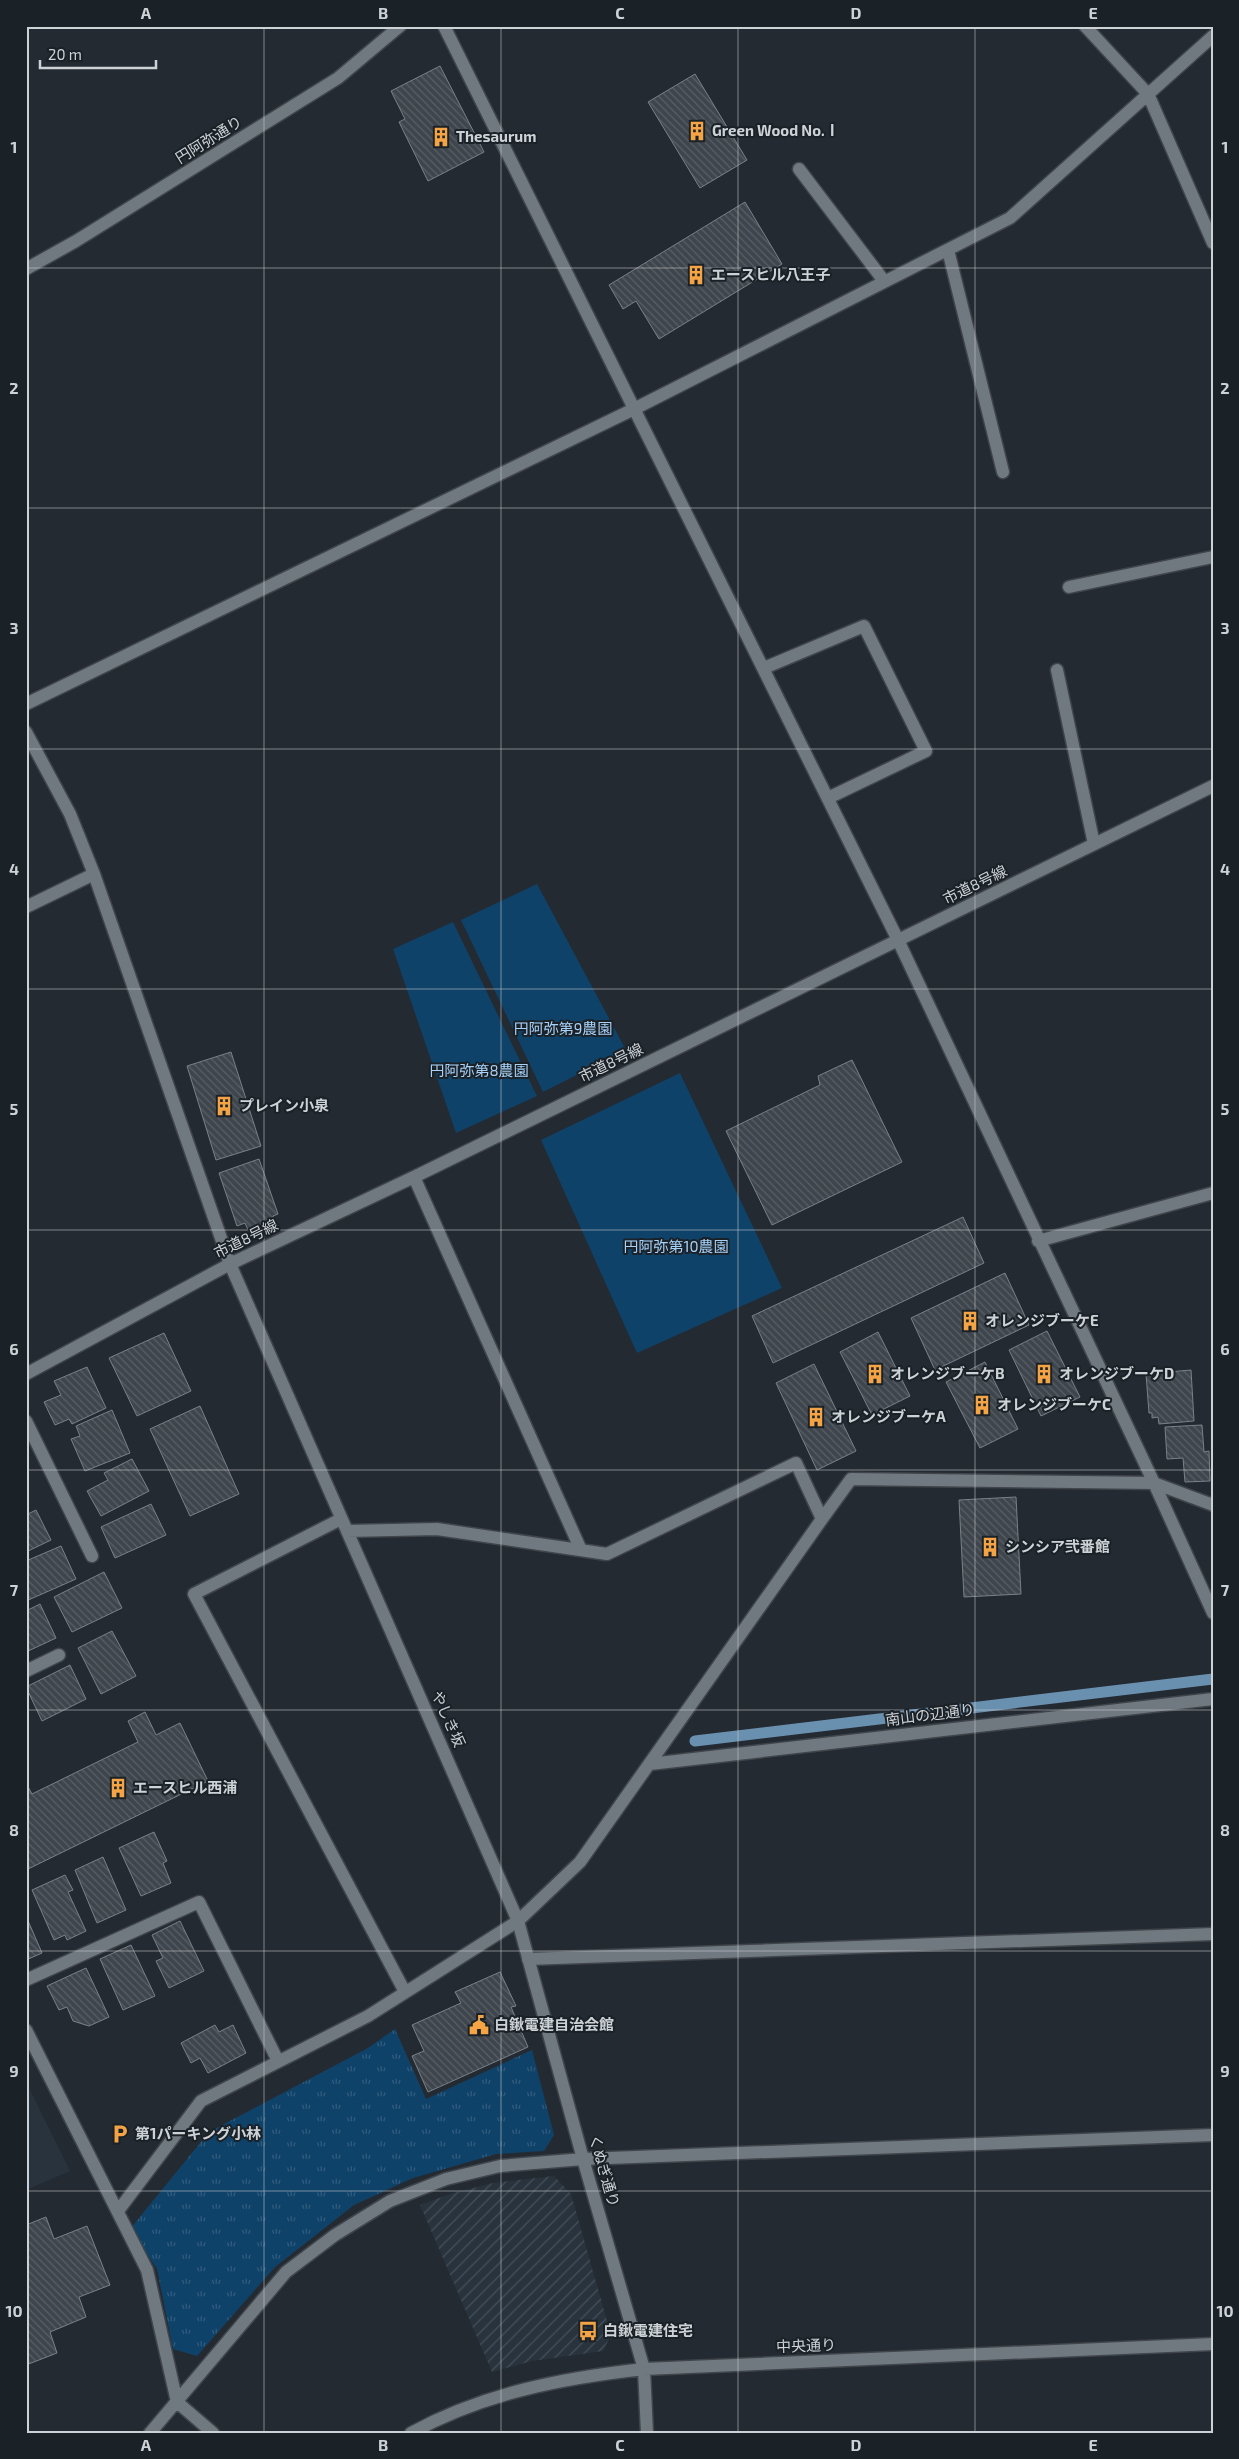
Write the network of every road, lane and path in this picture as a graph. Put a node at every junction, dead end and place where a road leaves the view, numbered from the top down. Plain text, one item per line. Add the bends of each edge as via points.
1 (400, 26) edge
2 (444, 26) edge
3 (1085, 26) edge
4 (1213, 36) edge
5 (1148, 94) junction
6 (799, 169) dead end
7 (1213, 242) edge
8 (948, 250) junction
9 (26, 269) edge
10 (884, 281) junction
11 (634, 409) junction
12 (1003, 472) dead end
13 (1213, 557) edge
14 (1069, 586) dead end
15 (764, 668) junction
16 (1057, 670) dead end
17 (26, 704) edge
18 (26, 732) edge
19 (1213, 786) edge
20 (828, 798) junction
21 (1094, 844) junction
22 (94, 874) junction
23 (26, 906) edge
24 (898, 940) junction
25 (414, 1177) junction
26 (1213, 1193) edge
27 (1038, 1241) junction
28 (230, 1264) junction
29 (26, 1374) edge
30 (26, 1421) edge
31 (1154, 1483) junction
32 (1213, 1505) edge
33 (341, 1519) junction
34 (822, 1519) junction
35 (347, 1531) junction
36 (581, 1550) junction
37 (92, 1556) dead end
38 (1213, 1613) edge
39 (60, 1655) dead end
40 (26, 1671) edge
41 (1213, 1699) edge
42 (650, 1764) junction
43 (518, 1920) junction
44 (1213, 1934) edge
45 (528, 1959) junction
46 (26, 1980) edge
47 (405, 1992) junction
48 (26, 2030) edge
49 (278, 2061) junction
50 (1213, 2135) edge
51 (583, 2159) junction
52 (118, 2211) junction
53 (1213, 2344) edge
54 (644, 2369) junction
55 (177, 2402) junction
56 (150, 2433) edge
57 (212, 2433) edge
58 (411, 2433) edge
59 (647, 2433) edge

1 - 9 street, 円阿弥通り via 338,78
2 - 11 street
3 - 5 street
4 - 5 street
5 - 7 street
5 - 8 street via 1010,218
6 - 10 street
8 - 10 street
8 - 12 street
10 - 11 street
11 - 15 street
11 - 17 street
13 - 14 street
15 - 20 street
15 - 20 street via 864,626 926,752
16 - 21 street
18 - 22 street, やしき坂 via 70,814
19 - 21 street, 市道8号線
20 - 24 street
21 - 24 street, 市道8号線
22 - 23 street
22 - 28 street, やしき坂
24 - 25 street, 市道8号線
24 - 27 street
25 - 28 street, 市道8号線
25 - 36 street
26 - 27 street
27 - 31 street
28 - 29 street, 市道8号線
28 - 33 street, やしき坂
30 - 37 street
31 - 32 street
31 - 34 street via 851,1479
31 - 38 street
33 - 35 street, やしき坂
33 - 47 street via 194,1594
34 - 36 street via 796,1463 607,1554
34 - 42 street
35 - 36 street via 437,1530
35 - 43 street, やしき坂
39 - 40 street
41 - 42 street, 南山の辺通り
42 - 43 street via 580,1862
43 - 45 street, くぬぎ通り
43 - 47 street
44 - 45 street
45 - 51 street, くぬぎ通り
46 - 49 street via 199,1902
47 - 49 street via 368,2016
48 - 52 street
49 - 52 street via 201,2101
50 - 51 street
51 - 54 street, くぬぎ通り
51 - 55 street via 500,2166 446,2180 390,2201 335,2235 286,2272
52 - 55 street via 147,2270
53 - 54 street, 中央通り
54 - 58 street, 中央通り via 584,2376 526,2388 434,2420
54 - 59 street, くぬぎ通り
55 - 56 street
55 - 57 street

